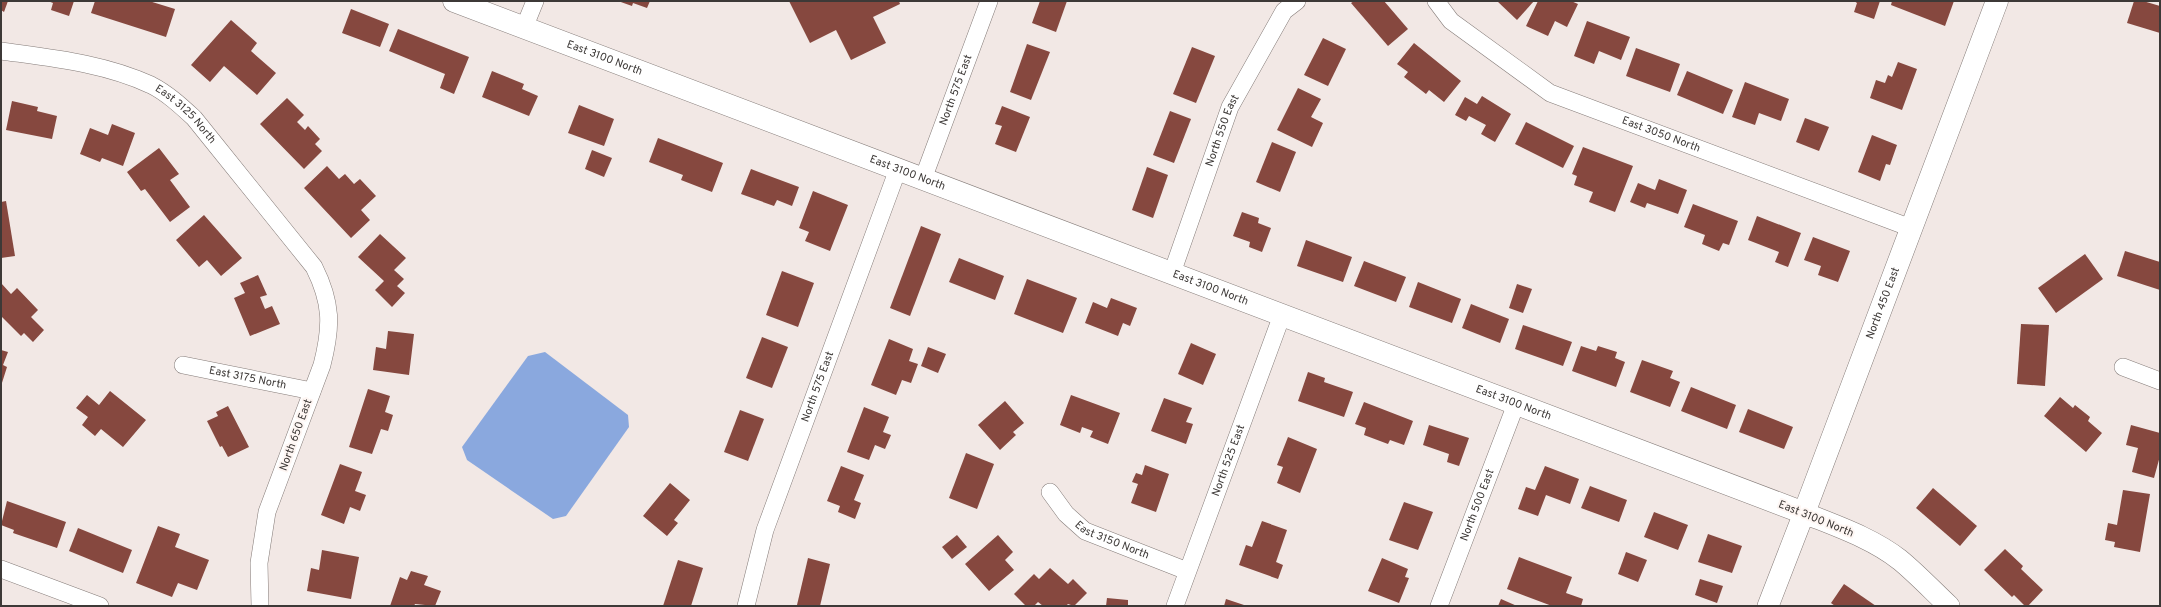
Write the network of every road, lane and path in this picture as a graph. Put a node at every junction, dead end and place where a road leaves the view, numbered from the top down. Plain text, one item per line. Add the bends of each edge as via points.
1 (454, 1) edge
2 (535, 1) edge
3 (989, 1) edge
4 (1297, 1) edge
5 (1436, 1) edge
6 (1997, 1) edge
7 (524, 28) junction
8 (1, 51) edge
9 (898, 169) junction
10 (922, 179) junction
11 (1911, 228) junction
12 (314, 266) joint
13 (1172, 273) junction
14 (1282, 315) junction
15 (183, 365) dead end
16 (2123, 367) dead end
17 (2160, 381) edge
18 (312, 391) junction
19 (1516, 404) junction
20 (1050, 492) dead end
21 (1804, 513) junction
22 (1, 569) edge
23 (1187, 571) junction
24 (94, 605) edge
25 (260, 606) edge
26 (746, 606) edge
27 (1175, 606) edge
28 (1439, 606) edge
29 (1768, 606) edge
30 (1949, 606) edge

1 - 7 main road, East 3100 North
2 - 7 street
3 - 10 street, North 575 East
4 - 13 street, North 550 East via 1284,11 1230,107
5 - 11 street, East 3050 North via 1451,21 1550,93
6 - 11 main road, North 450 East
7 - 9 main road, East 3100 North
8 - 12 street, East 3125 North via 86,63 151,85 172,98 194,118
9 - 10 main road, East 3100 North
9 - 26 street, North 575 East via 765,530
10 - 13 main road, East 3100 North
11 - 21 main road, North 450 East
12 - 18 street, North 650 East via 329,307 330,325 322,365
13 - 14 main road, East 3100 North
14 - 19 main road, East 3100 North
14 - 23 street, North 525 East
15 - 18 street, East 3175 North
16 - 17 street
18 - 25 street, North 650 East via 268,512 259,562
19 - 21 main road, East 3100 North
19 - 28 street, North 500 East
20 - 23 street, East 3150 North via 1066,514 1085,531
21 - 29 street, North 450 East
21 - 30 street, East 3100 North via 1887,551
22 - 24 street
23 - 27 street, North 525 East

